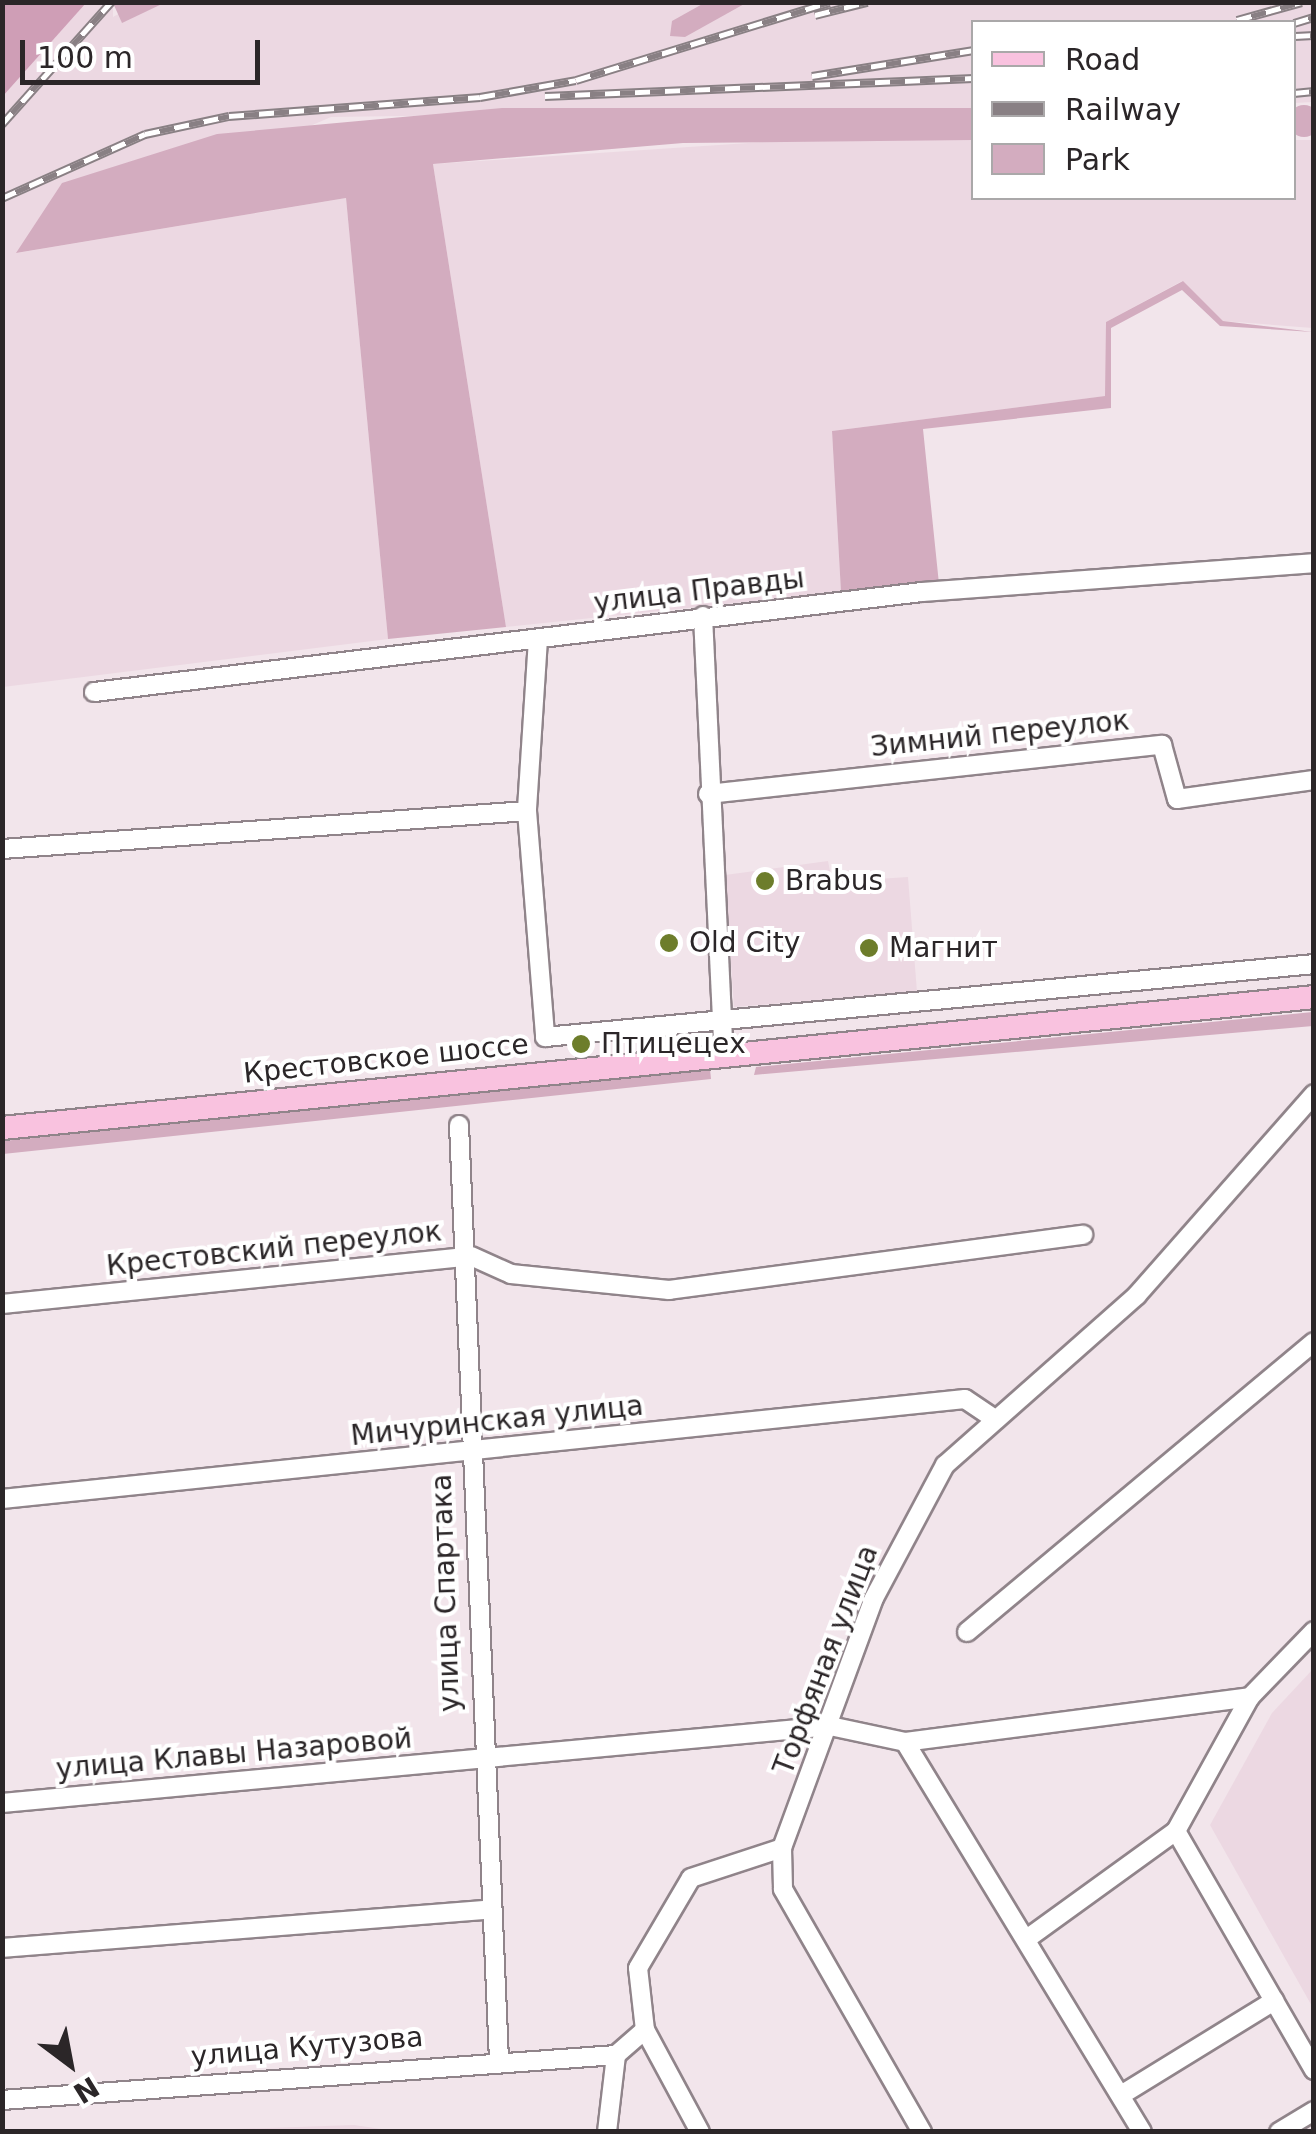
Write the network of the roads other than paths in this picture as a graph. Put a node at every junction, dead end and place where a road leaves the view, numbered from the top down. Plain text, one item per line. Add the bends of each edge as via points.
1 (1314, 563) edge
2 (702, 616) junction
3 (538, 639) junction
4 (94, 692) dead end
5 (1314, 780) edge
6 (708, 794) junction
7 (527, 811) junction
8 (2, 848) edge
9 (1314, 964) edge
10 (1314, 997) edge
11 (720, 1020) junction
12 (724, 1055) junction
13 (1314, 1094) edge
14 (459, 1125) dead end
15 (2, 1128) edge
16 (1083, 1235) dead end
17 (471, 1256) junction
18 (2, 1304) edge
19 (1314, 1342) edge
20 (990, 1416) junction
21 (470, 1453) junction
22 (2, 1498) edge
23 (1314, 1631) edge
24 (966, 1632) dead end
25 (1250, 1696) junction
26 (830, 1726) junction
27 (905, 1742) junction
28 (479, 1759) junction
29 (2, 1803) edge
30 (1176, 1831) junction
31 (782, 1848) junction
32 (488, 1910) junction
33 (1028, 1938) junction
34 (2, 1948) edge
35 (1274, 2001) junction
36 (645, 2030) junction
37 (616, 2056) junction
38 (499, 2058) junction
39 (1314, 2070) edge
40 (1121, 2095) junction
41 (2, 2100) edge
42 (1314, 2110) edge
43 (607, 2132) edge
44 (700, 2132) edge
45 (922, 2132) edge
46 (1142, 2132) edge
47 (1279, 2132) edge

1 - 2 street, улица Правды
2 - 3 street, улица Правды
2 - 6 street
3 - 4 street, улица Правды
3 - 7 street
5 - 6 street, Зимний переулок via 1178,800 1162,745
6 - 11 street
7 - 8 street
7 - 11 street via 545,1037
9 - 11 street
10 - 12 main road, Крестовское шоссе
11 - 12 street
12 - 15 main road, Крестовское шоссе
13 - 20 street, Торфяная улица via 1137,1295 1020,1402
14 - 17 street, улица Спартака
16 - 17 street, Крестовский переулок via 669,1290 512,1274
17 - 18 street, Крестовский переулок
17 - 21 street, улица Спартака
19 - 24 street
20 - 21 street, Мичуринская улица via 964,1399
20 - 26 street, Торфяная улица via 911,1522
21 - 22 street, Мичуринская улица
21 - 28 street, улица Спартака
23 - 25 street
25 - 27 street, улица Клавы Назаровой
25 - 30 street
26 - 27 street, улица Клавы Назаровой
26 - 28 street, улица Клавы Назаровой
26 - 31 street, Торфяная улица
27 - 33 street
28 - 29 street, улица Клавы Назаровой
28 - 32 street, улица Спартака
30 - 33 street
30 - 35 street
31 - 36 street via 691,1878 638,1968
31 - 45 street, Торфяная улица via 783,1889
32 - 34 street
32 - 38 street, улица Спартака
33 - 40 street
35 - 39 street
35 - 40 street
36 - 37 street
36 - 44 street
37 - 38 street, улица Кутузова
37 - 43 street
38 - 41 street, улица Кутузова
40 - 46 street
42 - 47 street

